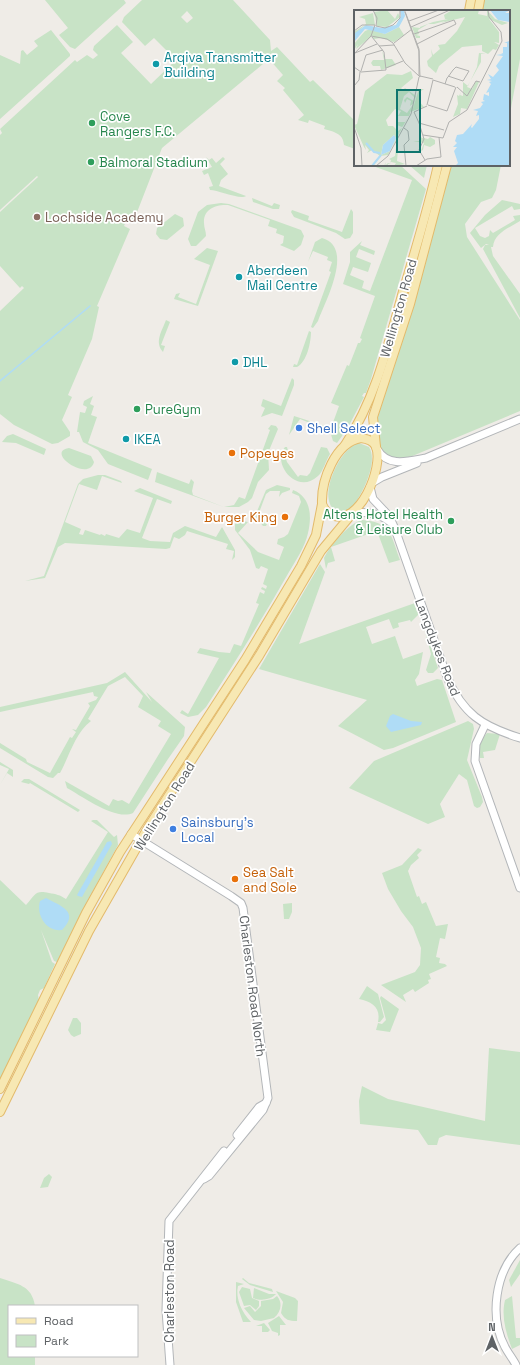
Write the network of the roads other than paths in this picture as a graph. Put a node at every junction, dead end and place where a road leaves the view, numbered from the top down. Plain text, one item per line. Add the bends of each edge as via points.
1 (471, 0) edge
2 (480, 0) edge
3 (469, 10) edge
4 (478, 10) edge
5 (438, 166) edge
6 (447, 166) edge
7 (520, 419) edge
8 (345, 445) junction
9 (376, 448) junction
10 (426, 458) junction
11 (371, 485) junction
12 (322, 504) junction
13 (351, 514) junction
14 (393, 525) junction
15 (485, 725) junction
16 (520, 738) edge
17 (131, 834) junction
18 (140, 841) junction
19 (520, 888) edge
20 (0, 1089) edge
21 (0, 1112) edge
22 (170, 1217) joint
23 (520, 1248) edge
24 (170, 1365) edge
25 (516, 1365) edge

1 - 3 main road
2 - 4 main road
5 - 8 main road, Wellington Road via 374,388
6 - 9 main road, Wellington Road via 406,317 373,417
7 - 10 street
8 - 9 main road via 361,438 370,440
8 - 12 main road, Wellington Road via 330,469
9 - 10 street via 384,457 395,461 409,462
9 - 11 main road, Wellington Road via 377,460
10 - 11 street via 379,478
11 - 13 main road, Wellington Road
11 - 14 street, Langdykes Road via 373,499 389,516
12 - 13 main road via 326,511 334,516
12 - 17 main road, Wellington Road via 313,541 280,602
13 - 14 street via 379,516
13 - 18 main road, Wellington Road via 321,551 259,656
14 - 15 street, Langdykes Road via 452,688 465,709
15 - 16 street, Langdykes Road
15 - 19 street via 476,744 475,761
17 - 18 street, Charleston Road North
17 - 20 main road, Wellington Road via 86,913
18 - 21 main road, Wellington Road via 89,931
18 - 22 street, Charleston Road North via 241,903 268,1098
22 - 24 street, Charleston Road via 166,1310
23 - 25 street via 514,1254 498,1288 497,1321 504,1346

